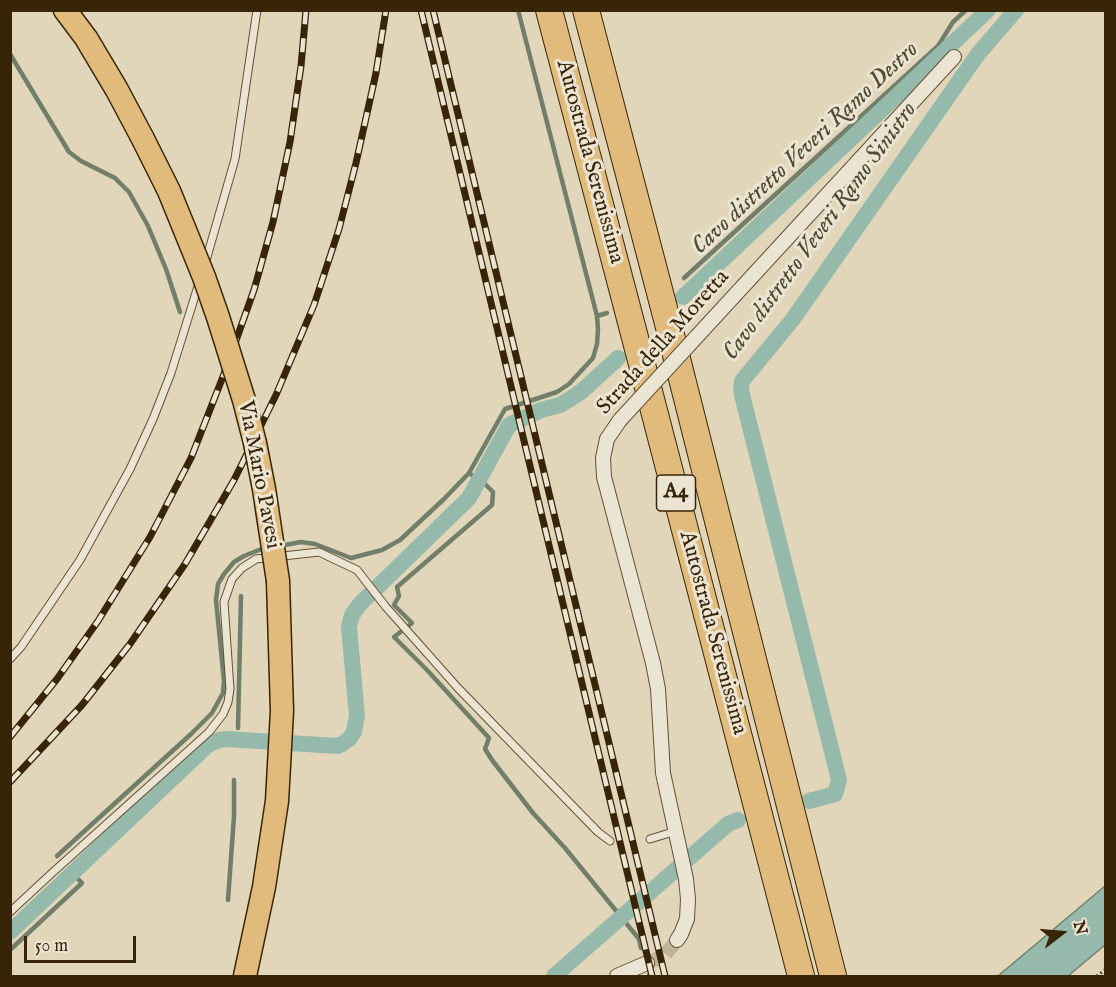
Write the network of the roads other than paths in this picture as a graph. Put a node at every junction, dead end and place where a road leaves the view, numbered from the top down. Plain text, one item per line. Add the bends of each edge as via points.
1 (65, 10) edge
2 (257, 10) edge
3 (549, 10) edge
4 (586, 10) edge
5 (954, 57) dead end
6 (10, 659) edge
7 (676, 831) junction
8 (650, 839) dead end
9 (610, 841) dead end
10 (10, 912) edge
11 (677, 940) tunnel mouth
12 (647, 963) tunnel mouth
13 (245, 976) edge
14 (617, 976) edge
15 (801, 976) edge
16 (833, 976) edge

1 - 13 main road, Via Mario Pavesi, bridge via 117,90 169,191 204,277 241,390 264,489 278,581 280,743 270,852
2 - 6 lane via 236,159 171,374 130,470 106,514 68,578
3 - 15 highway, Autostrada Serenissima / A4
4 - 16 highway, Autostrada Serenissima / A4
5 - 7 street, Strada della Moretta, bridge via 620,420 607,439 604,477 653,663 663,773
7 - 8 lane
7 - 11 street, Strada della Moretta via 688,899 687,919
9 - 10 lane via 466,696 357,570 319,552 256,559 232,579 224,602 230,688 223,714 209,732
12 - 14 street

